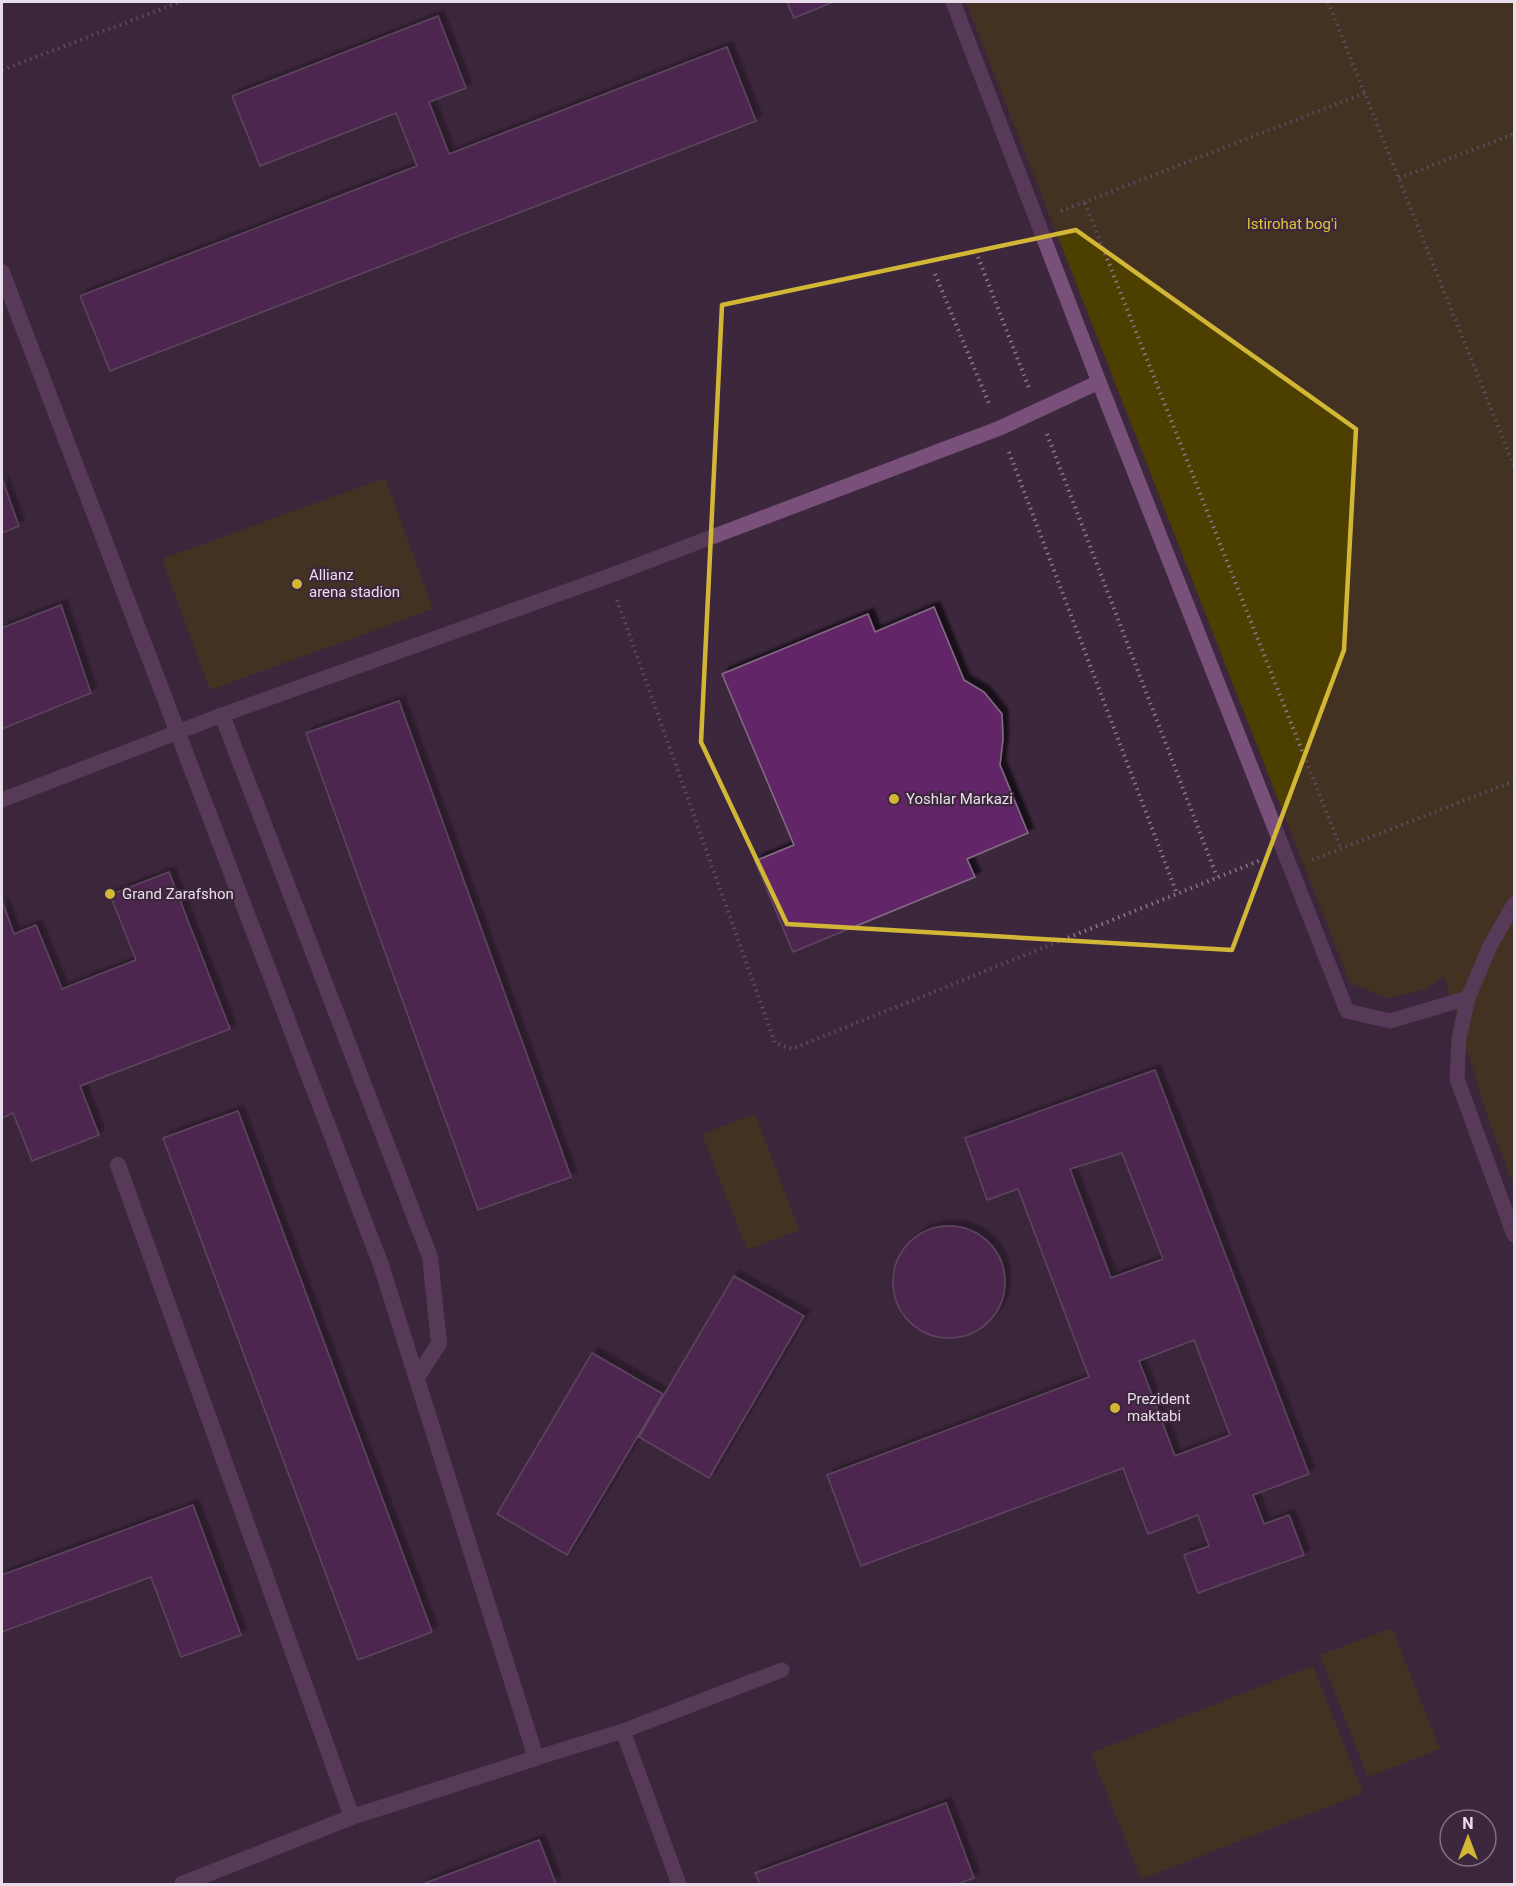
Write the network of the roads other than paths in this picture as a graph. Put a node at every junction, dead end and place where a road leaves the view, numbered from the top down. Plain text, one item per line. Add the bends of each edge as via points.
1 (953, 2) edge
2 (2, 272) edge
3 (1099, 382) junction
4 (222, 716) junction
5 (179, 732) junction
6 (2, 800) edge
7 (1515, 904) edge
8 (1468, 998) junction
9 (118, 1165) dead end
10 (1515, 1234) edge
11 (417, 1378) junction
12 (782, 1670) dead end
13 (623, 1731) junction
14 (536, 1758) junction
15 (352, 1817) junction
16 (182, 1884) edge
17 (679, 1884) edge

1 - 3 lane
2 - 5 street
3 - 4 lane via 1000,428 609,576
3 - 8 lane via 1347,1011 1390,1021
4 - 5 lane
4 - 11 street via 430,1257 439,1343
5 - 6 lane
5 - 11 street via 381,1265
7 - 8 lane via 1490,946
8 - 10 lane via 1457,1079
9 - 15 street
11 - 14 street
12 - 13 lane
13 - 14 lane
13 - 17 lane
14 - 15 street
15 - 16 street

